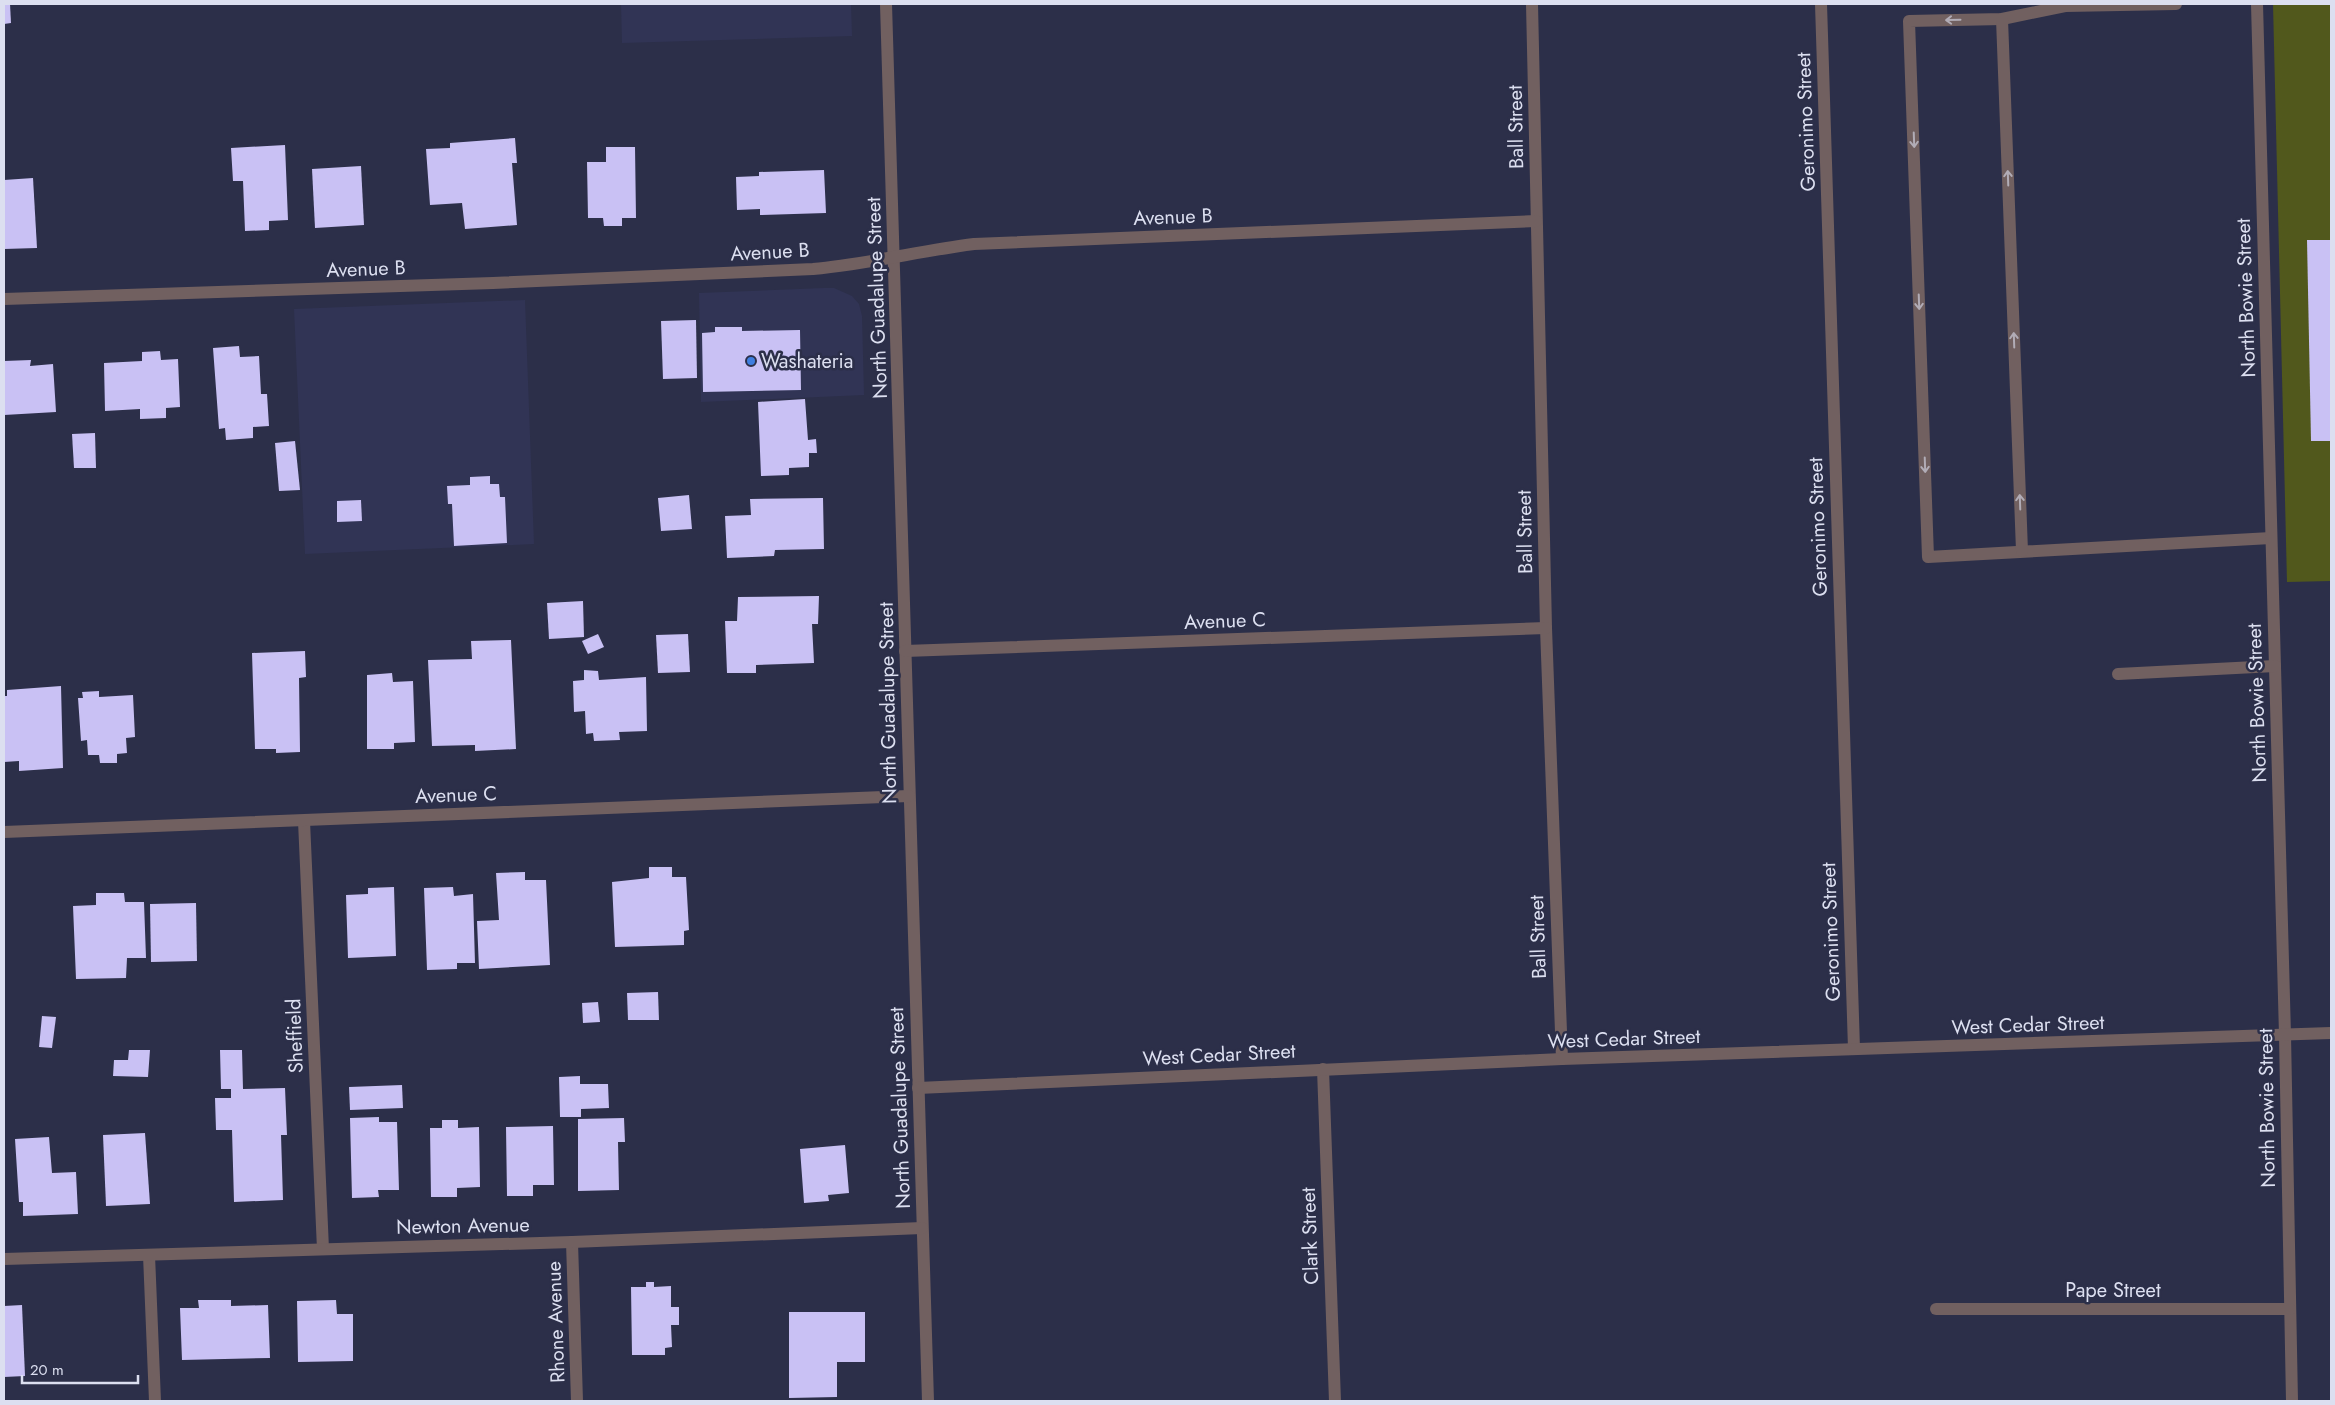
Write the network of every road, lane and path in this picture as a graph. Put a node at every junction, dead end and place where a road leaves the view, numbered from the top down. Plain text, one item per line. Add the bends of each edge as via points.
1 (886, 4) edge
2 (1532, 4) edge
3 (1821, 4) edge
4 (2176, 4) edge
5 (2257, 4) edge
6 (2002, 19) junction
7 (1536, 221) junction
8 (895, 256) junction
9 (4, 299) edge
10 (2272, 538) junction
11 (2022, 551) junction
12 (1546, 628) junction
13 (906, 651) junction
14 (2275, 666) junction
15 (2118, 674) dead end
16 (909, 796) junction
17 (304, 821) junction
18 (4, 832) edge
19 (2331, 1033) edge
20 (2285, 1035) junction
21 (1854, 1049) junction
22 (1562, 1060) junction
23 (1323, 1069) junction
24 (918, 1088) junction
25 (922, 1228) junction
26 (572, 1242) junction
27 (322, 1248) junction
28 (149, 1256) junction
29 (4, 1259) edge
30 (1936, 1309) dead end
31 (2290, 1309) junction
32 (155, 1401) edge
33 (577, 1401) edge
34 (928, 1401) edge
35 (1335, 1401) edge
36 (2292, 1401) edge

1 - 8 street, North Guadalupe Street
2 - 7 street, Ball Street
3 - 21 street, Geronimo Street
4 - 6 street via 2065,6
5 - 10 street, North Bowie Street
11 -> 6 street
6 -> 11 street via 1910,21 1928,556
7 - 8 street, Avenue B via 974,244
7 - 12 street, Ball Street
8 - 9 street, Avenue B via 855,265 804,269 483,284
8 - 13 street, North Guadalupe Street
10 - 11 street
10 - 14 street, North Bowie Street
12 - 13 street, Avenue C
12 - 22 street, Ball Street
13 - 16 street, North Guadalupe Street
14 - 15 street
14 - 20 street, North Bowie Street
16 - 17 street, Avenue C
16 - 24 street, North Guadalupe Street
17 - 18 street, Avenue C
17 - 27 street, Sheffield
19 - 20 street, West Cedar Street
20 - 21 street, West Cedar Street
20 - 31 street, North Bowie Street
21 - 22 street, West Cedar Street
22 - 23 street, West Cedar Street
23 - 24 street, West Cedar Street
23 - 35 street, Clark Street
24 - 25 street, North Guadalupe Street
25 - 26 street, Newton Avenue
25 - 34 street, North Guadalupe Street
26 - 27 street, Newton Avenue
26 - 33 street, Rhone Avenue
27 - 28 street, Newton Avenue
28 - 29 street, Newton Avenue
28 - 32 street
30 - 31 street, Pape Street
31 - 36 street, North Bowie Street

